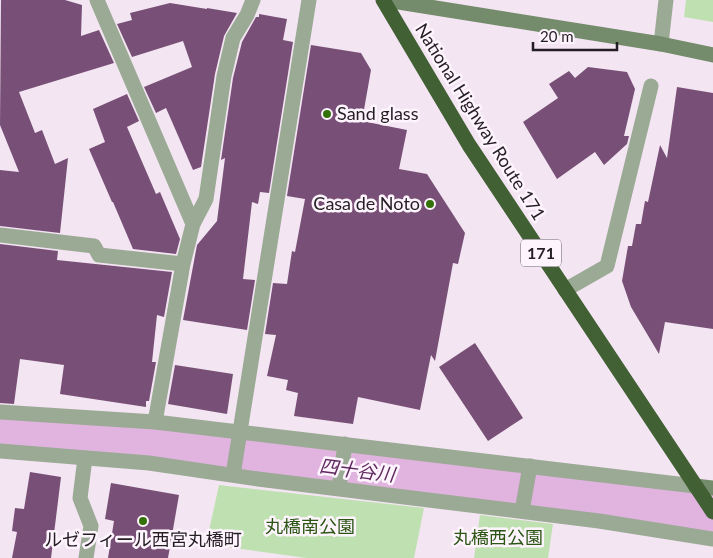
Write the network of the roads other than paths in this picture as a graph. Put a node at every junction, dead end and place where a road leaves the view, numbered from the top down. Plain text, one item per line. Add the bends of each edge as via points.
1 (97, 0) edge
2 (253, 0) edge
3 (309, 0) edge
4 (384, 0) edge
5 (666, 0) edge
6 (661, 44) junction
7 (713, 55) edge
8 (651, 86) dead end
9 (193, 224) junction
10 (0, 235) edge
11 (183, 264) junction
12 (565, 290) junction
13 (0, 412) edge
14 (155, 422) junction
15 (239, 437) junction
16 (344, 450) junction
17 (0, 452) edge
18 (85, 458) junction
19 (233, 471) junction
20 (528, 472) junction
21 (339, 483) junction
22 (695, 486) junction
23 (711, 501) edge
24 (523, 507) junction
25 (713, 539) edge
26 (86, 558) edge

1 - 9 street
2 - 9 street via 233,38 224,76 206,199
3 - 15 street
4 - 6 street
4 - 12 highway, National Highway Route 171 / 171 via 469,145
5 - 6 street
6 - 7 street
8 - 12 street via 607,266
9 - 11 street
10 - 11 street via 94,246 99,255
11 - 14 street
12 - 22 highway, National Highway Route 171 / 171
13 - 14 street
14 - 15 street
15 - 16 street
15 - 19 street
16 - 20 street
16 - 21 street
17 - 18 street
18 - 19 street
18 - 26 street via 80,498 92,526
19 - 21 street
20 - 22 street
20 - 24 street
21 - 24 street
22 - 23 highway, National Highway Route 171 / 171
24 - 25 street

